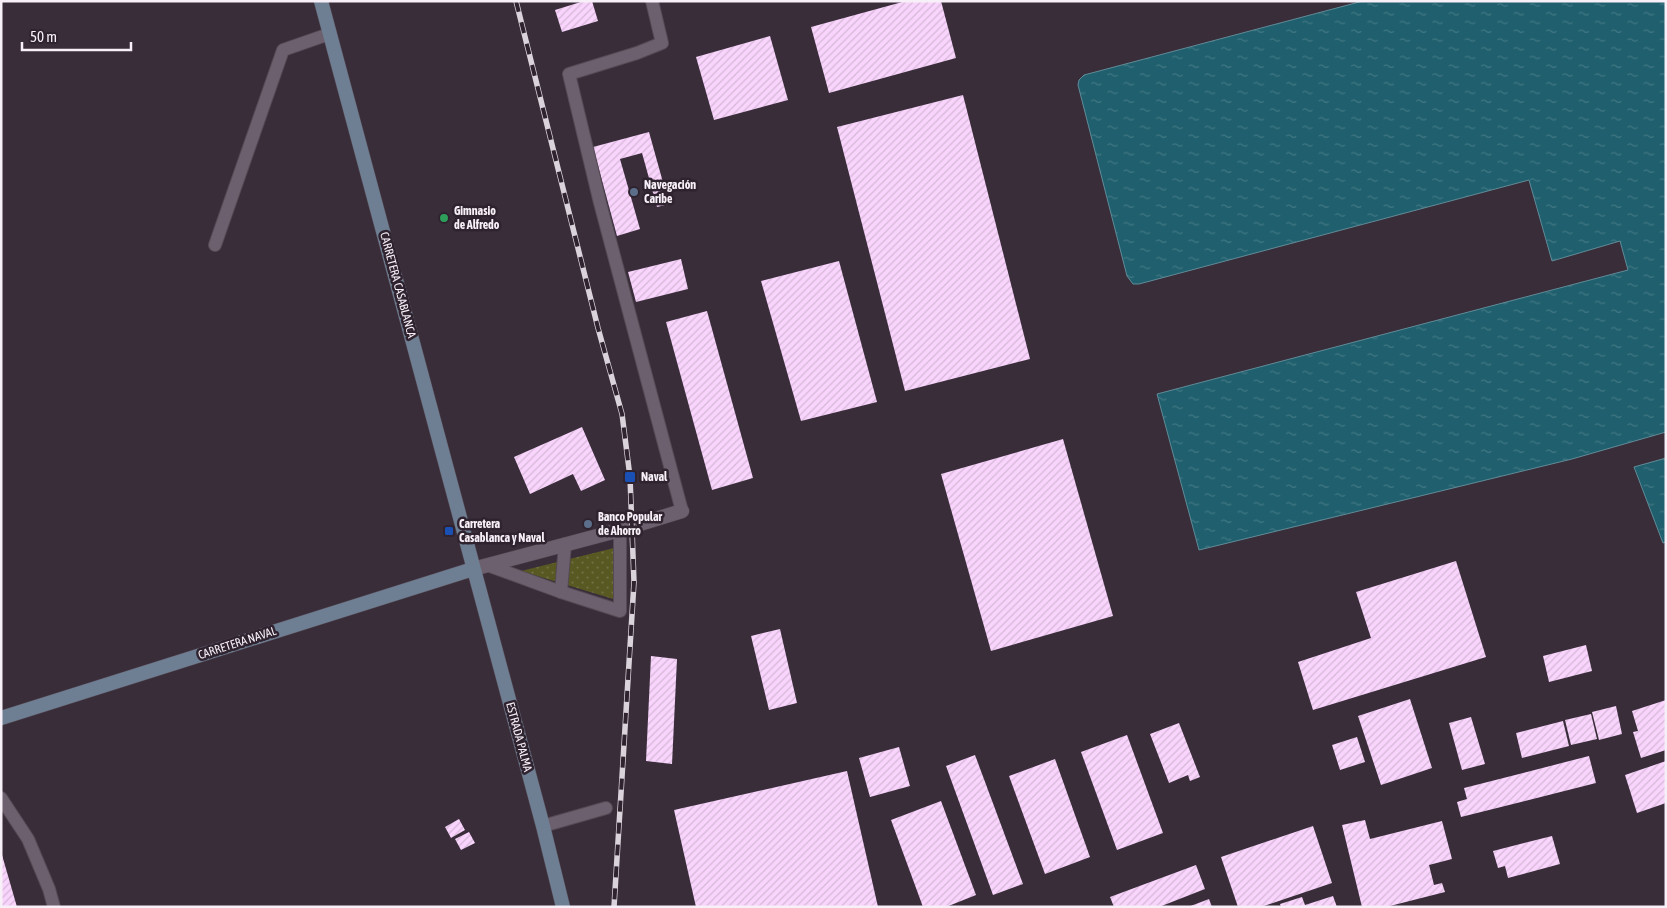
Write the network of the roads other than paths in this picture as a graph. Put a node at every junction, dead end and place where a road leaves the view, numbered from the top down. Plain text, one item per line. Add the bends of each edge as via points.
1 (321, 1) edge
2 (652, 1) edge
3 (329, 34) junction
4 (215, 244) dead end
5 (682, 511) joint
6 (620, 530) junction
7 (565, 544) junction
8 (480, 567) junction
9 (561, 592) junction
10 (1, 718) edge
11 (1, 798) edge
12 (606, 808) dead end
13 (543, 826) junction
14 (54, 907) edge
15 (563, 907) edge

1 - 3 main road, CARRETERA CASABLANCA
2 - 5 street via 662,43 569,74
3 - 4 street via 283,50
3 - 8 main road, CARRETERA CASABLANCA
5 - 6 street
6 - 7 street
6 - 9 street via 620,611
7 - 8 street
7 - 9 street
8 - 9 street
8 - 10 main road, CARRETERA NAVAL
8 - 13 main road, ESTRADA PALMA
11 - 14 street via 28,839
12 - 13 street
13 - 15 main road, ESTRADA PALMA

